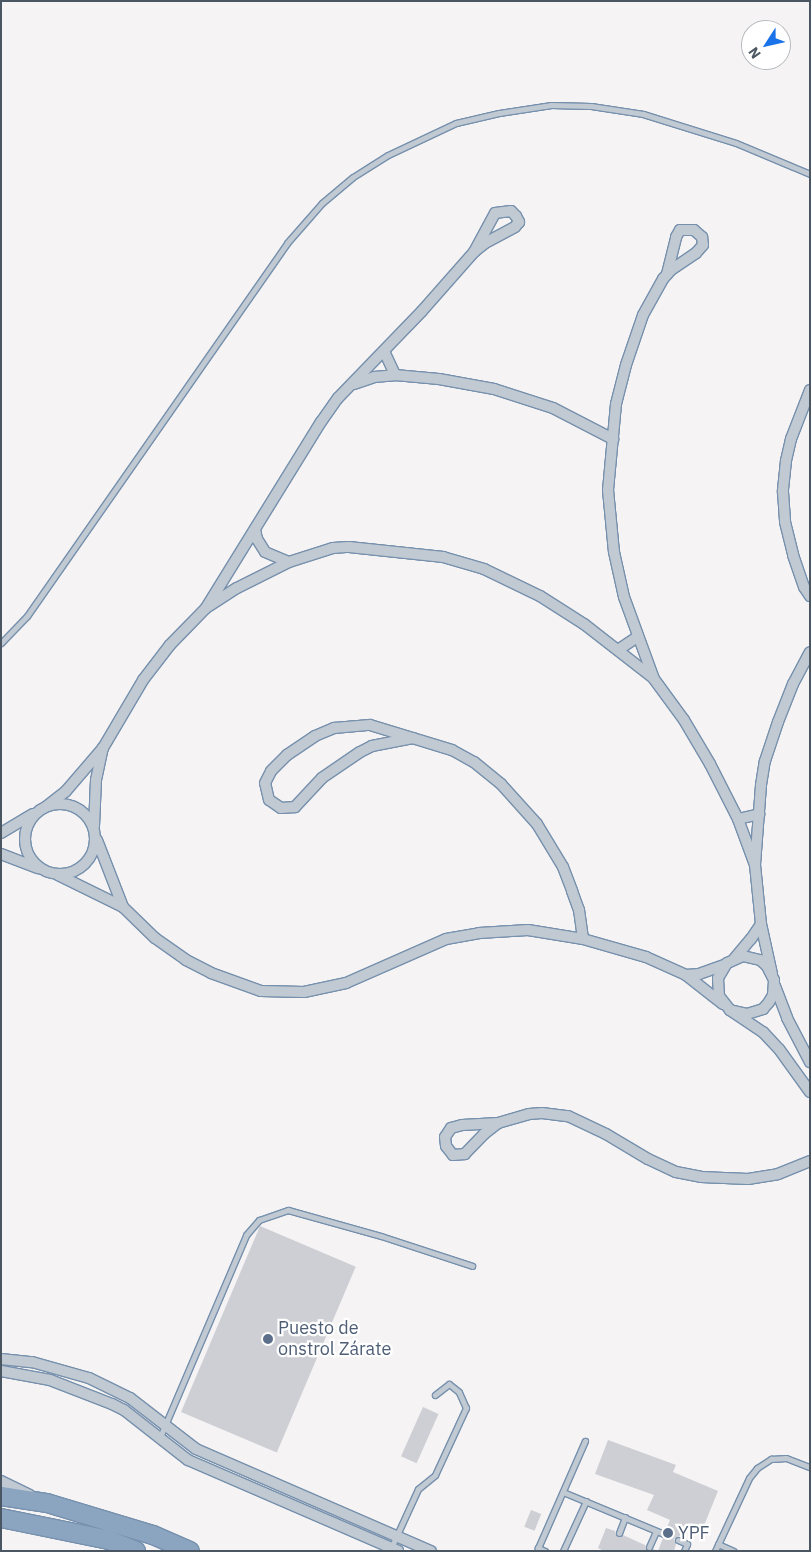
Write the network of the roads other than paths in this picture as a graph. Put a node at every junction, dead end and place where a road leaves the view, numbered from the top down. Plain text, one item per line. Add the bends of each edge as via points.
1 (810, 174) edge
2 (474, 252) junction
3 (667, 274) junction
4 (384, 351) junction
5 (395, 375) junction
6 (351, 386) junction
7 (810, 390) edge
8 (613, 439) junction
9 (255, 529) junction
10 (289, 562) junction
11 (810, 596) edge
12 (206, 608) junction
13 (637, 637) junction
14 (1, 643) edge
15 (618, 650) junction
16 (810, 652) edge
17 (654, 679) junction
18 (413, 738) junction
19 (103, 748) junction
20 (43, 808) junction
21 (759, 814) junction
22 (738, 819) junction
23 (94, 826) junction
24 (1, 833) edge
25 (96, 837) junction
26 (1, 854) edge
27 (756, 865) junction
28 (41, 869) junction
29 (58, 875) junction
30 (124, 907) junction
31 (761, 924) junction
32 (582, 939) junction
33 (731, 961) junction
34 (772, 974) junction
35 (686, 975) junction
36 (775, 986) junction
37 (727, 1007) junction
38 (810, 1062) edge
39 (810, 1092) edge
40 (498, 1123) junction
41 (810, 1161) edge
42 (472, 1266) dead end
43 (1, 1359) edge
44 (1, 1371) edge
45 (435, 1396) dead end
46 (166, 1424) junction
47 (160, 1437) junction
48 (585, 1441) dead end
49 (810, 1467) edge
50 (1, 1481) edge
51 (563, 1492) junction
52 (1, 1496) edge
53 (586, 1501) junction
54 (47, 1503) junction
55 (625, 1517) junction
56 (1, 1518) edge
57 (656, 1531) junction
58 (619, 1533) dead end
59 (664, 1534) dead end
60 (396, 1536) junction
61 (678, 1540) dead end
62 (718, 1544) junction
63 (649, 1546) dead end
64 (394, 1549) edge
65 (136, 1551) edge
66 (190, 1551) edge
67 (431, 1551) edge
68 (545, 1551) edge
69 (564, 1551) edge
70 (684, 1551) edge
71 (715, 1551) edge
72 (734, 1551) edge

1 - 14 lane via 736,143 643,114 591,106 551,105 499,113 456,124 388,155 353,177 322,203 287,243 27,616
2 - 2 street via 485,242 515,228 519,222 516,216 511,211 495,212
2 - 4 street
3 - 3 street via 703,244 702,237 694,230 680,230
3 - 8 street via 643,315 626,364 616,404
4 - 5 street
4 - 6 street
5 - 6 street via 374,377
5 - 8 street via 494,389 553,408
6 - 9 street via 321,422
7 - 11 street via 791,439 783,492 785,522 793,556
8 - 13 street via 608,490 614,552
9 - 10 street via 265,552
9 - 12 street
10 - 12 street
10 - 15 street via 333,548 348,547 443,557 484,569 540,596
12 - 19 street via 142,680
13 - 15 street
13 - 17 street
15 - 17 street
16 - 21 street via 793,684 768,753
17 - 22 street via 684,720
18 - 18 street via 370,724 347,725 314,736 271,771 265,783 269,800 281,808 295,807 322,778 360,752 372,746
18 - 32 street via 452,750 474,762 521,804 563,867 579,910
19 - 20 street via 66,791
19 - 23 street via 96,780
20 - 23 street via 69,804 80,809
20 - 24 street
20 - 28 street via 28,824 25,841 27,852
21 - 22 street
21 - 27 street
22 - 27 street
23 - 25 street
25 - 29 street via 95,848 85,865 77,871
25 - 30 street
26 - 28 street
27 - 31 street
28 - 29 street
29 - 30 street
30 - 32 street via 154,938 186,960 238,984 280,993 304,992 346,983 431,944 479,933 528,930
31 - 33 street
31 - 34 street
32 - 35 street via 646,957
33 - 34 street via 743,956 760,960
33 - 35 street via 699,974
33 - 37 street via 718,978 719,996
34 - 36 street
35 - 37 street
36 - 37 street via 763,1009 747,1014
36 - 38 street
37 - 39 street via 762,1032 779,1049
40 - 40 street via 451,1128 445,1137 446,1146 453,1154 465,1154
40 - 41 street via 529,1114 568,1116 648,1159 676,1172 701,1178 755,1178 778,1174
42 - 46 lane via 288,1210 259,1220 246,1235
43 - 46 street via 32,1362 89,1378 130,1398
44 - 47 street via 43,1378 80,1390 124,1410
45 - 60 lane via 449,1384 459,1392 466,1408 435,1475 418,1489
46 - 47 lane
46 - 60 street via 196,1449
47 - 64 street via 188,1460
48 - 51 lane
49 - 62 lane via 786,1458 771,1459 757,1468 749,1478
50 - 54 street
51 - 53 lane
51 - 68 lane via 538,1548
52 - 54 highway
53 - 55 lane
53 - 69 lane
54 - 66 highway via 153,1535
55 - 57 lane
55 - 58 lane
56 - 65 highway via 109,1540
57 - 59 lane
57 - 63 lane
60 - 64 lane
60 - 67 street
61 - 70 lane via 687,1544
62 - 71 lane
62 - 72 lane

